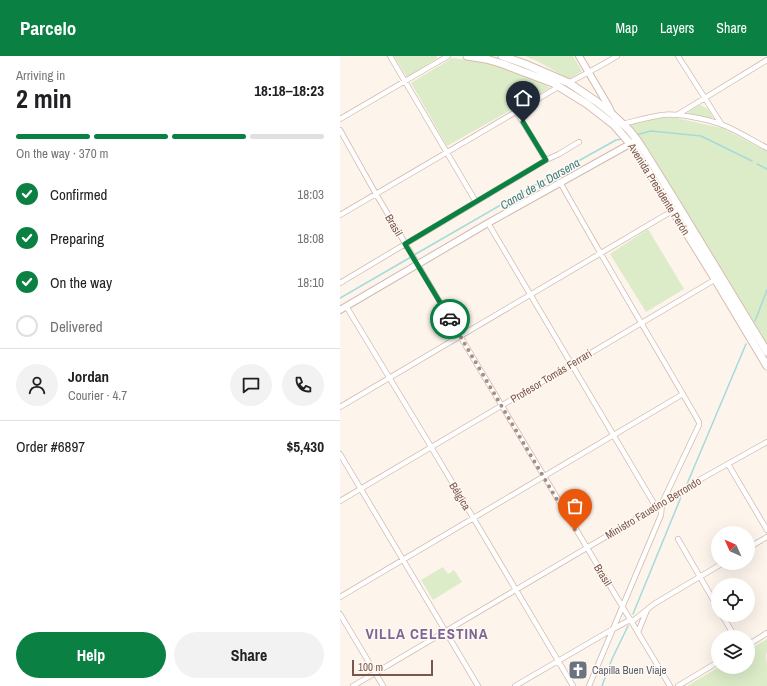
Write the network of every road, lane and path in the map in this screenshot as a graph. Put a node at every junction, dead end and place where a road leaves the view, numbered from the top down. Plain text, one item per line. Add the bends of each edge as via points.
1 (390, 56) edge
2 (448, 56) edge
3 (467, 56) edge
4 (502, 56) edge
5 (579, 56) edge
6 (617, 56) edge
7 (678, 56) edge
8 (767, 60) edge
9 (588, 72) junction
10 (405, 81) junction
11 (569, 83) junction
12 (559, 87) junction
13 (704, 98) junction
14 (516, 111) junction
15 (612, 114) junction
16 (677, 115) junction
17 (340, 118) edge
18 (622, 124) junction
19 (614, 125) junction
20 (722, 125) junction
21 (340, 130) edge
22 (634, 141) junction
23 (579, 142) dead end
24 (767, 148) edge
25 (447, 152) junction
26 (546, 160) junction
27 (560, 182) junction
28 (376, 194) junction
29 (476, 202) junction
30 (676, 208) junction
31 (340, 215) edge
32 (488, 223) junction
33 (405, 244) junction
34 (600, 253) junction
35 (418, 264) junction
36 (718, 277) junction
37 (340, 283) edge
38 (531, 294) junction
39 (346, 306) junction
40 (340, 310) edge
41 (642, 323) junction
42 (460, 336) junction
43 (765, 355) edge
44 (572, 364) junction
45 (767, 366) edge
46 (389, 378) junction
47 (683, 394) junction
48 (502, 406) junction
49 (340, 407) edge
50 (614, 435) junction
51 (767, 442) edge
52 (431, 447) junction
53 (340, 454) edge
54 (728, 464) junction
55 (544, 477) junction
56 (361, 489) junction
57 (340, 501) edge
58 (662, 503) junction
59 (656, 507) junction
60 (473, 518) junction
61 (767, 530) edge
62 (767, 537) edge
63 (678, 539) dead end
64 (755, 544) edge
65 (586, 548) junction
66 (403, 560) junction
67 (711, 570) edge
68 (700, 576) junction
69 (516, 590) junction
70 (711, 596) edge
71 (340, 597) edge
72 (622, 606) junction
73 (648, 608) junction
74 (340, 614) edge
75 (631, 621) junction
76 (613, 629) junction
77 (445, 631) junction
78 (767, 633) edge
79 (639, 634) junction
80 (755, 641) edge
81 (559, 660) junction
82 (711, 666) edge
83 (375, 673) junction
84 (353, 686) edge
85 (382, 686) edge
86 (478, 686) edge
87 (515, 686) edge
88 (574, 686) edge
89 (590, 686) edge
90 (670, 686) edge
91 (678, 686) edge

1 - 10 street
2 - 10 street
3 - 12 main road, Avenida Presidente Perón via 521,70
4 - 11 main road, Avenida Presidente Perón
5 - 9 street
6 - 9 street
7 - 13 street
8 - 13 street
9 - 11 street
9 - 15 street
10 - 17 street
10 - 25 street
11 - 12 street
11 - 15 main road, Avenida Presidente Perón
12 - 14 street
12 - 19 main road, Avenida Presidente Perón
13 - 16 street
13 - 20 street
14 - 25 street
14 - 26 street
15 - 18 main road, Avenida Presidente Perón
15 - 19 main road
16 - 18 street via 649,117
16 - 20 street
18 - 19 street
18 - 22 main road, Avenida Presidente Perón
19 - 22 main road, Avenida Presidente Perón
20 - 24 street
21 - 28 street, Brasil
22 - 27 street
22 - 30 main road, Avenida Presidente Perón
23 - 26 street
25 - 28 street
25 - 29 street
26 - 29 street
27 - 32 street
27 - 34 street
28 - 31 street
28 - 33 street, Brasil
29 - 33 street
30 - 34 street
30 - 36 main road, Avenida Presidente Perón
32 - 35 street
32 - 38 street
33 - 35 street, Brasil
33 - 37 street
34 - 38 street
34 - 41 street
35 - 39 street
35 - 42 street, Brasil
36 - 41 street, Profesor Tomás Ferrari
36 - 43 main road, Avenida Presidente Perón
38 - 42 street
38 - 44 street
39 - 40 street
39 - 46 street, Bélgica
41 - 44 street, Profesor Tomás Ferrari
41 - 47 street
42 - 46 street
42 - 48 street, Brasil
43 - 45 main road, Avenida Presidente Perón
44 - 48 street, Profesor Tomás Ferrari
44 - 50 street
46 - 49 street
46 - 52 street, Bélgica
47 - 50 street
47 - 58 street via 699,422
48 - 52 street, Profesor Tomás Ferrari
48 - 55 street, Brasil
50 - 55 street
50 - 59 street
51 - 54 street, Ministro Faustino Berrondo
52 - 56 street, Profesor Tomás Ferrari
52 - 60 street, Bélgica
53 - 56 street
54 - 58 street, Ministro Faustino Berrondo
54 - 61 street
55 - 60 street
55 - 65 street, Brasil
56 - 57 street, Profesor Tomás Ferrari
56 - 66 street
58 - 59 street, Ministro Faustino Berrondo
58 - 72 street via 661,515
59 - 65 street, Ministro Faustino Berrondo
60 - 66 street
60 - 69 street, Bélgica
62 - 64 street
63 - 68 street
65 - 69 street, Ministro Faustino Berrondo
65 - 72 street, Brasil
66 - 71 street
66 - 77 street
67 - 68 street
68 - 70 street
68 - 73 street
69 - 77 street, Ministro Faustino Berrondo
69 - 81 street, Bélgica
72 - 75 street, Brasil
72 - 76 street
73 - 75 street
73 - 79 street
74 - 83 street
75 - 76 street
75 - 79 street, Brasil
76 - 81 street
76 - 89 street
77 - 83 street, Ministro Faustino Berrondo
77 - 86 street
78 - 80 street
79 - 90 street
81 - 87 street
81 - 88 street, Bélgica
82 - 91 street
83 - 84 street, Ministro Faustino Berrondo
83 - 85 street

